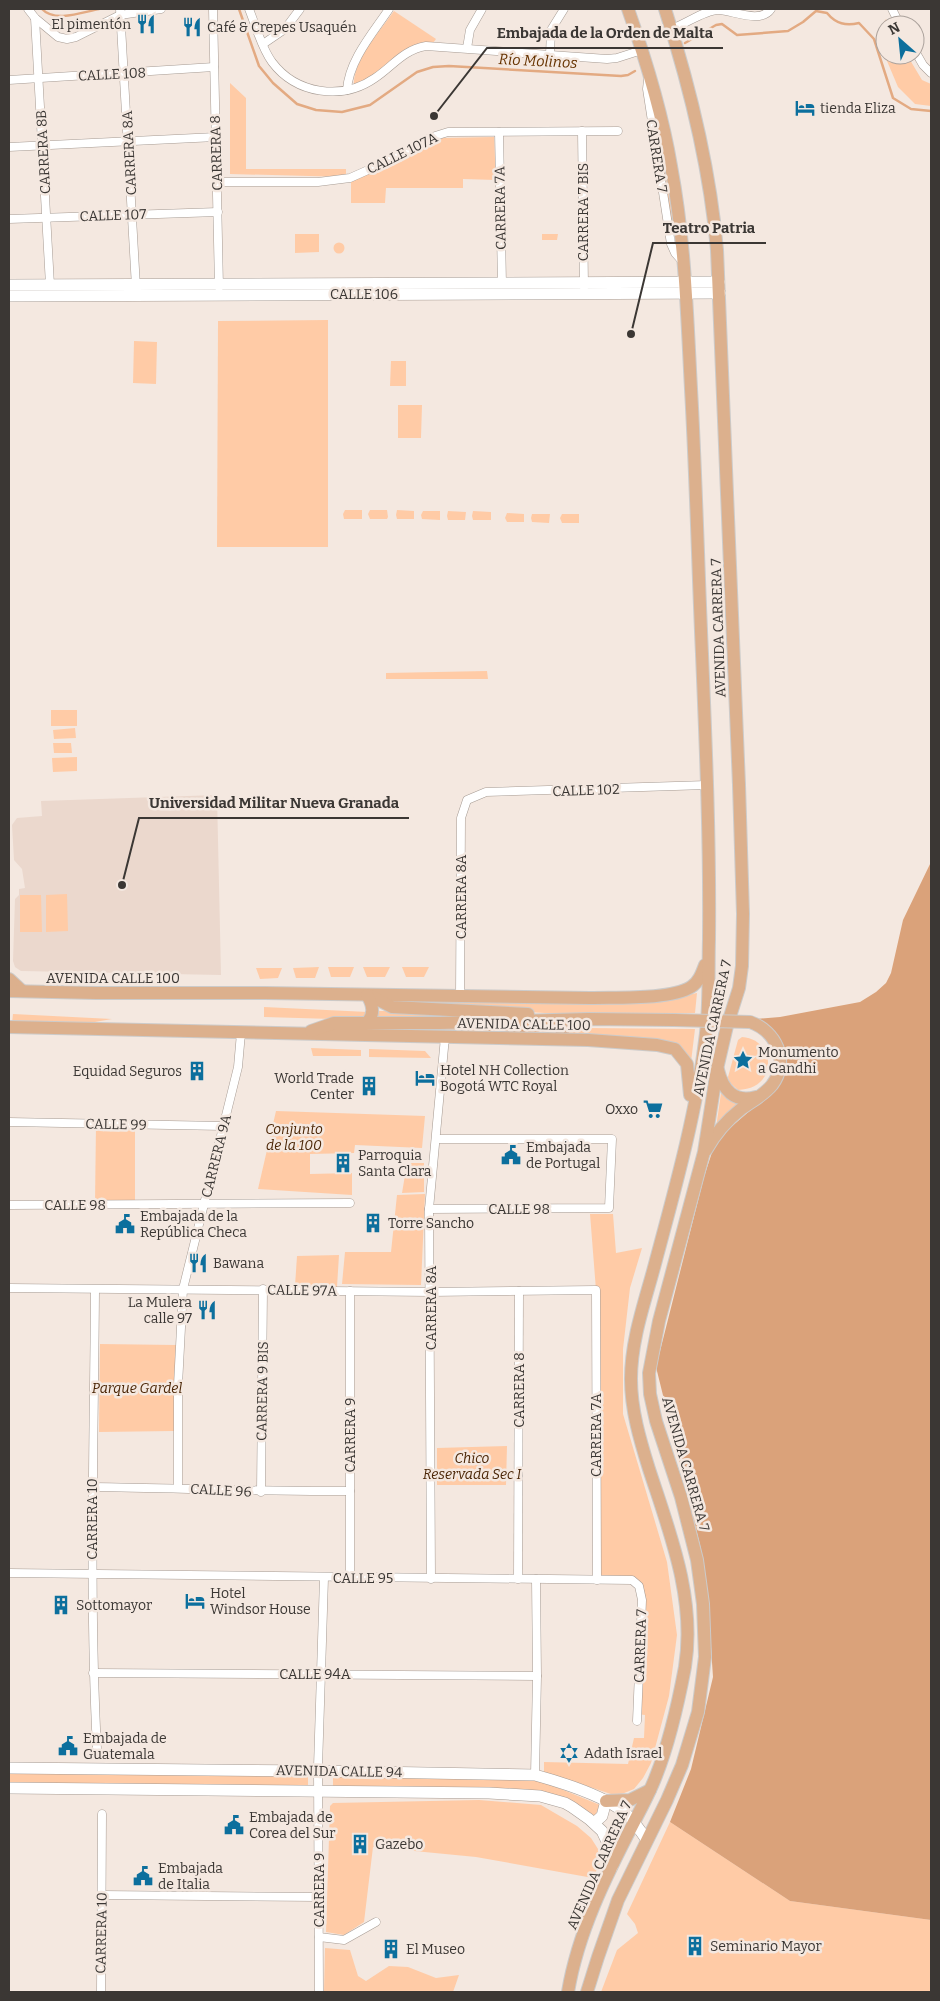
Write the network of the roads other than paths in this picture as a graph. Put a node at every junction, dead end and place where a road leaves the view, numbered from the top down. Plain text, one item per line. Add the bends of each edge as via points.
1 (28, 9) edge
2 (161, 9) edge
3 (213, 9) edge
4 (249, 9) edge
5 (300, 9) edge
6 (390, 9) edge
7 (482, 9) edge
8 (564, 9) edge
9 (628, 9) edge
10 (665, 9) edge
11 (770, 11) edge
12 (120, 12) edge
13 (35, 18) junction
14 (672, 29) junction
15 (263, 44) junction
16 (468, 48) junction
17 (642, 50) junction
18 (550, 55) junction
19 (214, 67) junction
20 (125, 74) junction
21 (40, 78) junction
22 (9, 80) edge
23 (347, 90) junction
24 (582, 131) junction
25 (498, 132) junction
26 (618, 132) dead end
27 (216, 137) junction
28 (129, 141) junction
29 (43, 146) junction
30 (9, 147) edge
31 (217, 182) junction
32 (218, 212) junction
33 (133, 215) junction
34 (46, 218) junction
35 (9, 219) edge
36 (12, 284) edge
37 (502, 284) junction
38 (50, 285) junction
39 (584, 288) junction
40 (686, 288) junction
41 (720, 288) junction
42 (138, 290) junction
43 (218, 290) junction
44 (9, 296) edge
45 (707, 785) junction
46 (467, 800) joint
47 (709, 953) junction
48 (9, 979) edge
49 (9, 990) edge
50 (22, 991) junction
51 (367, 994) junction
52 (460, 996) junction
53 (588, 1020) junction
54 (367, 1023) junction
55 (392, 1023) junction
56 (9, 1027) edge
57 (240, 1033) junction
58 (304, 1034) junction
59 (373, 1036) junction
60 (445, 1038) junction
61 (717, 1069) junction
62 (763, 1094) junction
63 (692, 1113) junction
64 (9, 1122) edge
65 (224, 1126) junction
66 (436, 1139) junction
67 (704, 1152) junction
68 (350, 1204) dead end
69 (9, 1205) edge
70 (204, 1205) junction
71 (429, 1210) junction
72 (9, 1288) edge
73 (183, 1289) junction
74 (95, 1290) junction
75 (263, 1290) junction
76 (596, 1290) joint
77 (350, 1291) junction
78 (519, 1291) junction
79 (431, 1292) junction
80 (92, 1487) junction
81 (178, 1488) junction
82 (350, 1491) junction
83 (261, 1492) junction
84 (9, 1574) edge
85 (92, 1574) junction
86 (324, 1578) junction
87 (350, 1578) junction
88 (431, 1579) junction
89 (518, 1579) junction
90 (536, 1579) junction
91 (596, 1580) junction
92 (627, 1580) joint
93 (93, 1674) junction
94 (320, 1674) junction
95 (537, 1676) junction
96 (637, 1721) dead end
97 (97, 1749) dead end
98 (9, 1768) edge
99 (318, 1770) junction
100 (535, 1774) junction
101 (9, 1788) edge
102 (650, 1790) junction
103 (318, 1791) junction
104 (606, 1801) junction
105 (102, 1814) dead end
106 (634, 1822) junction
107 (594, 1823) junction
108 (647, 1840) junction
109 (612, 1867) junction
110 (102, 1895) junction
111 (319, 1897) junction
112 (376, 1922) dead end
113 (319, 1937) junction
114 (101, 1992) edge
115 (319, 1992) edge
116 (568, 1992) edge
117 (588, 1992) edge

1 - 13 street
2 - 12 street
3 - 19 street, CARRERA 8
4 - 15 street
5 - 15 street via 285,29
6 - 23 street via 362,50 350,73
7 - 16 street via 470,30
8 - 18 street via 551,30
9 - 17 main road, AVENIDA CARRERA 7
10 - 14 main road, AVENIDA CARRERA 7
11 - 14 street via 757,17 715,10
12 - 13 street via 67,39 58,37
12 - 20 street, CARRERA 8A
13 - 21 street, CARRERA 8B
14 - 41 main road, AVENIDA CARRERA 7 via 704,156 712,200
15 - 23 street via 271,61 296,83 326,92
16 - 18 street
16 - 23 street via 415,48 376,78
17 - 18 street via 612,59
17 - 40 main road, AVENIDA CARRERA 7 via 672,168
19 - 20 street, CALLE 108
19 - 27 street, CARRERA 8
20 - 21 street, CALLE 108
20 - 28 street, CARRERA 8A
21 - 22 street, CALLE 108
21 - 29 street, CARRERA 8B
24 - 25 street, CALLE 107A
24 - 26 street, CALLE 107A
24 - 39 street, CARRERA 7 BIS
25 - 31 street, CALLE 107A via 448,132 350,178 318,182
25 - 37 street, CARRERA 7A
27 - 28 street
27 - 31 street, CARRERA 8
28 - 29 street
28 - 33 street, CARRERA 8A
29 - 30 street
29 - 34 street, CARRERA 8B
31 - 32 street, CARRERA 8
32 - 33 street, CALLE 107
32 - 43 street, CARRERA 8
33 - 34 street, CALLE 107
33 - 42 street, CARRERA 8A
34 - 35 street, CALLE 107
34 - 38 street, CARRERA 8B
36 - 38 main road, CALLE 106
37 - 39 main road, CALLE 106
37 - 43 main road, CALLE 106
38 - 42 main road, CALLE 106
39 - 40 main road, CALLE 106
39 - 43 main road, CALLE 106
40 - 41 main road, CALLE 106
40 - 45 main road, AVENIDA CARRERA 7
41 - 61 main road, AVENIDA CARRERA 7 via 743,947 739,988
42 - 43 main road, CALLE 106
42 - 44 main road, CALLE 106
45 - 46 street, CALLE 102 via 486,792
45 - 47 main road, AVENIDA CARRERA 7
46 - 52 street, CARRERA 8A via 461,818
47 - 52 main road, AVENIDA CALLE 100 via 696,983 671,994 590,998
47 - 63 main road, AVENIDA CARRERA 7 via 708,1018
48 - 50 main road
49 - 50 main road, AVENIDA CALLE 100
50 - 51 main road, AVENIDA CALLE 100
51 - 52 main road, AVENIDA CALLE 100
51 - 53 main road, AVENIDA CALLE 100 via 392,1007
51 - 54 main road via 373,1014
53 - 55 main road, AVENIDA CALLE 100
53 - 62 main road, AVENIDA CALLE 100, bridge via 750,1022 758,1025 770,1034 780,1054 780,1069
54 - 55 main road, AVENIDA CALLE 100
54 - 58 main road, AVENIDA CALLE 100 via 334,1023
55 - 59 main road
56 - 57 main road, AVENIDA CALLE 100
57 - 58 main road, AVENIDA CALLE 100
57 - 65 street, CARRERA 9A via 240,1058
58 - 59 main road, AVENIDA CALLE 100
59 - 60 main road, AVENIDA CALLE 100
60 - 63 main road, AVENIDA CALLE 100 via 588,1040 670,1047 682,1057 688,1069
60 - 66 street, CARRERA 8A
61 - 62 main road via 722,1085 731,1095 750,1099
61 - 67 main road, AVENIDA CARRERA 7
62 - 67 main road, AVENIDA CALLE 100 via 727,1122
63 - 102 main road, AVENIDA CARRERA 7 via 639,1321 631,1373 638,1430 674,1546 687,1616 686,1655 676,1709 665,1752
64 - 65 street, CALLE 99
65 - 70 street, CARRERA 9A
66 - 71 street, CARRERA 8A
66 - 71 street, CALLE 98 via 612,1139 609,1208
67 - 108 main road, AVENIDA CARRERA 7 via 659,1321 649,1373 656,1421 697,1560 705,1657 698,1712 688,1750 668,1800
68 - 70 street, CALLE 98
69 - 70 street, CALLE 98
70 - 73 street, CARRERA 9A
71 - 79 street, CARRERA 8A
72 - 74 street, CALLE 97A
73 - 74 street, CALLE 97A
73 - 75 street, CALLE 97A
73 - 81 street, CARRERA 9A via 178,1385
74 - 80 street, CARRERA 10
75 - 77 street, CALLE 97A
75 - 83 street, CARRERA 9 BIS
76 - 78 street, CALLE 97A
76 - 91 street, CARRERA 7A
77 - 79 street, CALLE 97A
77 - 82 street, CARRERA 9
78 - 79 street, CALLE 97A
78 - 89 street, CARRERA 8
79 - 88 street, CARRERA 8A
80 - 81 street, CALLE 96
80 - 85 street, CARRERA 10
81 - 83 street, CALLE 96
82 - 83 street, CALLE 96
82 - 87 street, CARRERA 9
84 - 85 street, CALLE 95
85 - 86 street, CALLE 95
85 - 93 street, CARRERA 10
86 - 87 street, CALLE 95
86 - 94 street, CARRERA 9
87 - 88 street, CALLE 95
88 - 89 street, CALLE 95
89 - 90 street, CALLE 95
90 - 91 street, CALLE 95
90 - 95 street
91 - 92 street, CALLE 95
92 - 96 street, CARRERA 7 via 637,1582 642,1600
93 - 94 street, CALLE 94A
93 - 97 street, CARRERA 10
94 - 95 street, CALLE 94A
94 - 99 street, CARRERA 9
95 - 100 street
98 - 99 main road, AVENIDA CALLE 94
99 - 100 main road, AVENIDA CALLE 94
99 - 103 street, CARRERA 9
100 - 104 main road, AVENIDA CALLE 94
101 - 103 main road, AVENIDA CALLE 94
102 - 104 main road via 630,1800
102 - 106 main road, AVENIDA CARRERA 7
103 - 107 main road, AVENIDA CALLE 94 via 528,1794 565,1803
103 - 111 street, CARRERA 9
104 - 106 main road, AVENIDA CALLE 94
104 - 107 main road via 602,1816
105 - 110 street, CARRERA 10
106 - 108 main road, AVENIDA CALLE 94
106 - 109 main road, AVENIDA CARRERA 7
107 - 109 main road, AVENIDA CALLE 94 via 605,1837
108 - 117 main road, AVENIDA CARRERA 7 via 618,1900
109 - 116 main road, AVENIDA CARRERA 7 via 581,1939
110 - 111 street
110 - 114 street, CARRERA 10
111 - 113 street, CARRERA 9
112 - 113 street via 344,1940
113 - 115 street, CARRERA 9

